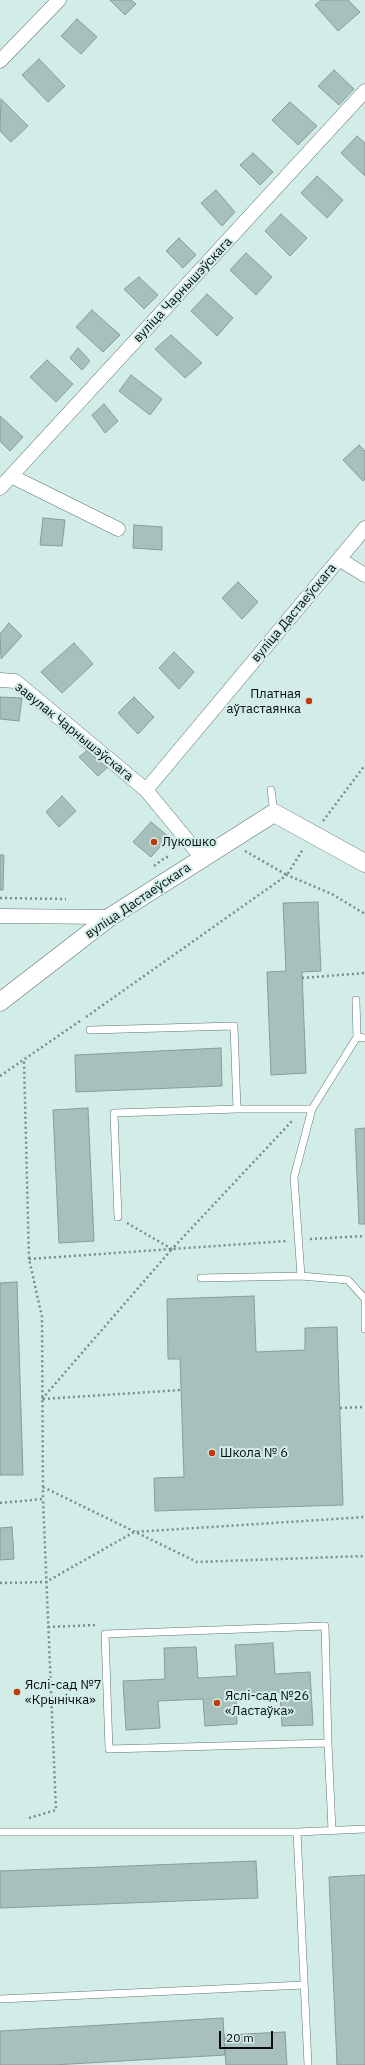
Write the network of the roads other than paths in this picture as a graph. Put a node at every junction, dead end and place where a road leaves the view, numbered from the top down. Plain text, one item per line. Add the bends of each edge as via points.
1 (59, 0) edge
2 (0, 61) edge
3 (365, 91) edge
4 (11, 476) junction
5 (0, 488) edge
6 (365, 528) edge
7 (118, 529) dead end
8 (339, 559) junction
9 (365, 575) edge
10 (0, 680) edge
11 (146, 790) junction
12 (271, 790) dead end
13 (274, 812) junction
14 (202, 858) junction
15 (365, 863) edge
16 (0, 916) edge
17 (110, 917) junction
18 (356, 1000) dead end
19 (0, 1002) edge
20 (90, 1030) dead end
21 (357, 1037) junction
22 (365, 1038) edge
23 (237, 1109) junction
24 (312, 1109) junction
25 (118, 1217) road end
26 (301, 1276) junction
27 (202, 1278) dead end
28 (365, 1330) edge
29 (328, 1743) junction
30 (365, 1829) edge
31 (332, 1830) junction
32 (0, 1832) edge
33 (297, 1832) junction
34 (304, 1985) junction
35 (0, 1999) edge
36 (308, 2065) edge

1 - 2 street
3 - 4 street, вуліца Чарнышэўскага
4 - 5 street, вуліца Чарнышэўскага
4 - 7 street
6 - 8 street, вуліца Дастаеўскага
8 - 9 street
8 - 11 street, вуліца Дастаеўскага
10 - 11 street, завулак Чарнышэўскага via 15,681
11 - 14 street, завулак Чарнышэўскага
12 - 13 lane
13 - 14 street, вуліца Дастаеўскага
13 - 15 street
14 - 17 street, вуліца Дастаеўскага
16 - 17 street
17 - 19 street, вуліца Дастаеўскага
18 - 21 lane
20 - 23 lane via 234,1026
21 - 22 lane
21 - 24 lane
23 - 24 lane
23 - 25 lane via 114,1113
24 - 26 lane via 294,1177
26 - 27 lane
26 - 28 lane via 348,1280 365,1299
29 - 29 lane via 325,1626 105,1634 109,1748
29 - 31 lane
30 - 31 lane
31 - 33 lane
32 - 33 lane
33 - 34 lane
34 - 35 lane
34 - 36 lane

